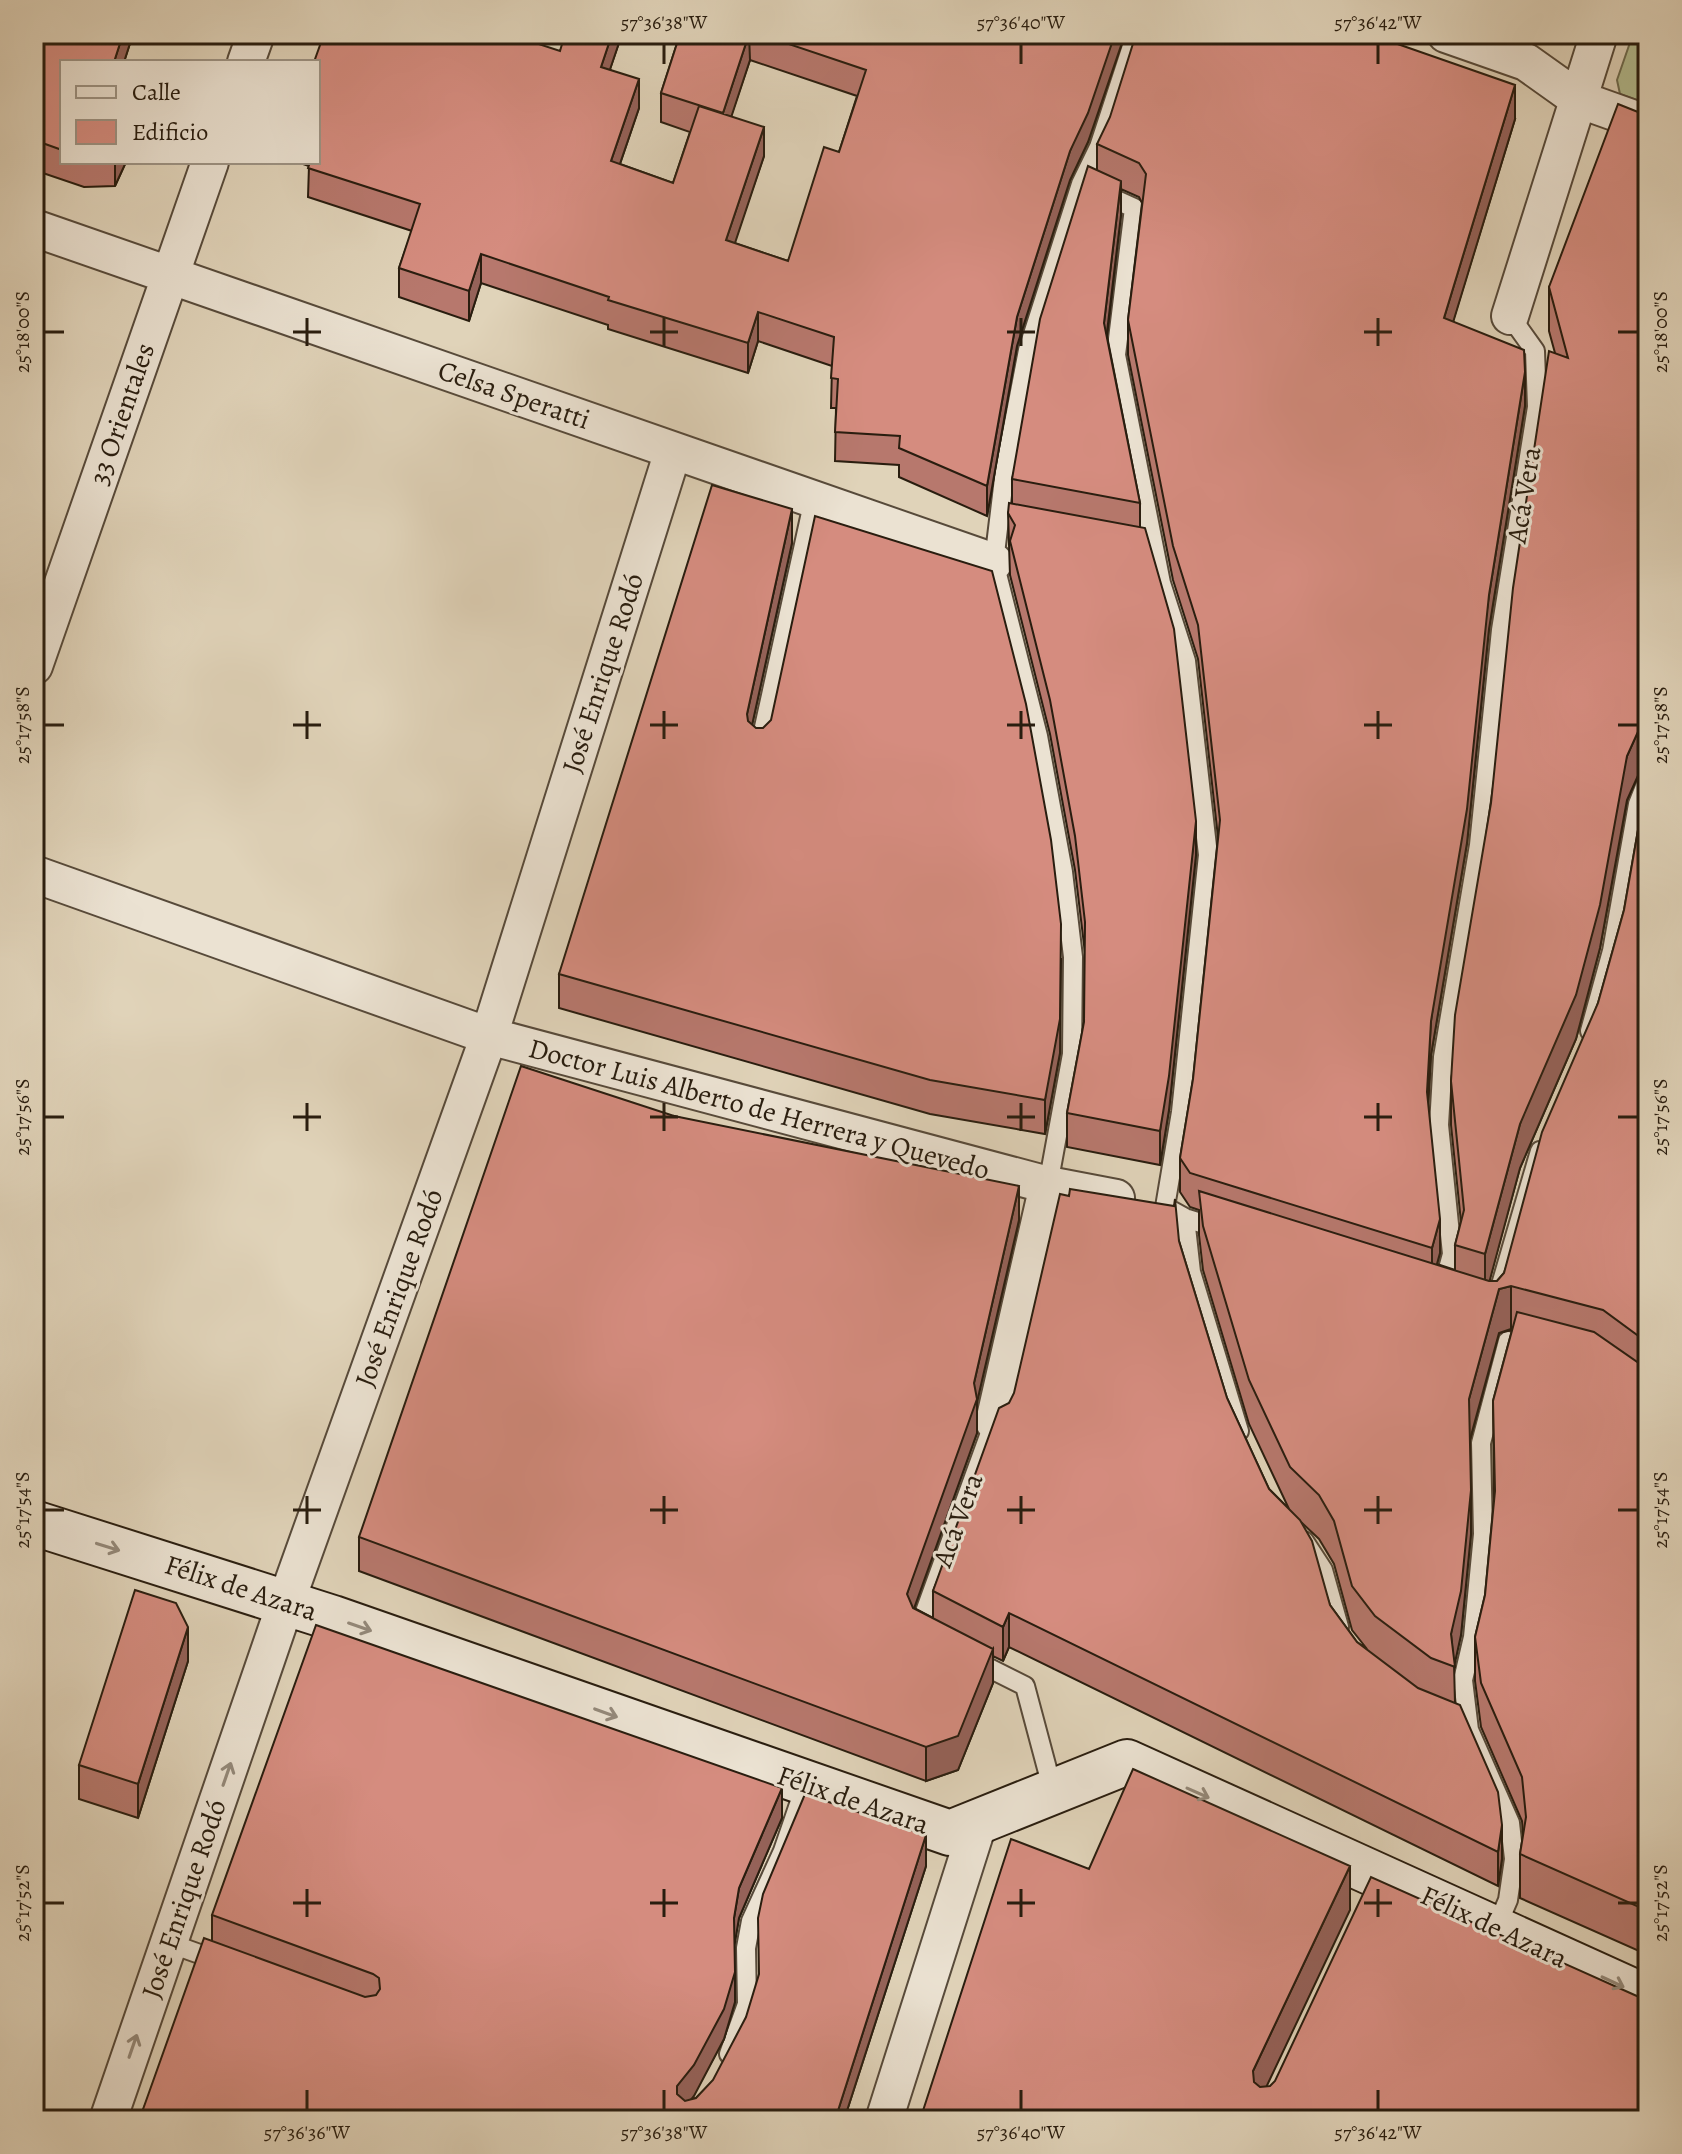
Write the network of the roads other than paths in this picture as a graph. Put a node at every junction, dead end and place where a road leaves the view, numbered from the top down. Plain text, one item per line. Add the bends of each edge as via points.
1 (256, 34) edge
2 (1136, 34) edge
3 (1446, 34) edge
4 (1599, 34) edge
5 (247, 60) edge
6 (1578, 99) junction
7 (1648, 124) edge
8 (209, 164) edge
9 (1081, 184) junction
10 (34, 228) edge
11 (170, 276) junction
12 (1510, 316) joint
13 (673, 451) junction
14 (814, 499) junction
15 (994, 562) junction
16 (34, 666) edge
17 (759, 751) edge
18 (1648, 779) edge
19 (34, 874) edge
20 (489, 1036) junction
21 (1587, 1043) edge
22 (1547, 1133) edge
23 (1048, 1185) junction
24 (1175, 1213) junction
25 (1243, 1236) edge
26 (1440, 1297) edge
27 (1493, 1313) edge
28 (1546, 1351) edge
29 (994, 1422) joint
30 (1250, 1454) edge
31 (34, 1523) edge
32 (1292, 1529) edge
33 (286, 1602) junction
34 (1349, 1646) edge
35 (806, 1784) junction
36 (1053, 1791) junction
37 (979, 1821) junction
38 (1496, 1928) junction
39 (169, 1943) junction
40 (243, 1970) edge
41 (1648, 1998) edge
42 (719, 2072) edge
43 (108, 2120) edge
44 (884, 2120) edge

1 - 5 street
2 - 9 lane via 1099,147
3 - 6 street via 1526,62
4 - 6 street, Acá Vera
6 - 7 street
6 - 12 street, Acá Vera
8 - 11 street, 33 Orientales
9 - 15 lane via 1028,350 1005,470 1007,524
9 - 24 lane via 1134,208 1116,355 1147,550 1186,661 1208,855
10 - 11 street, Celsa Speratti
11 - 13 street, Celsa Speratti
11 - 16 street, 33 Orientales
12 - 26 lane, Acá Vera via 1535,351 1537,407 1501,630 1479,845 1441,1084 1439,1125 1452,1254
13 - 14 street, Celsa Speratti
13 - 20 street, José Enrique Rodó
14 - 15 street, Celsa Speratti
14 - 17 lane
15 - 23 lane via 1038,736 1073,957 1072,1054
18 - 21 lane via 1638,804 1612,951
19 - 20 street, Doctor Luis Alberto de Herrera y Quevedo
20 - 23 street, Doctor Luis Alberto de Herrera y Quevedo
20 - 33 street, José Enrique Rodó
22 - 27 lane via 1531,1172
23 - 24 street, Doctor Luis Alberto de Herrera y Quevedo
23 - 29 street, Acá Vera
24 - 25 lane, Doctor Luis Alberto de Herrera y Quevedo
24 - 30 lane
28 - 38 lane via 1508,1341 1481,1443 1483,1534 1473,1637 1463,1680 1462,1727 1510,1823 1514,1859 1508,1900
29 - 36 lane, Acá Vera via 918,1631 1025,1686
31 -> 33 street, Félix de Azara
32 - 34 lane via 1323,1570 1330,1603
33 -> 35 street, Félix de Azara
39 -> 33 street, José Enrique Rodó
35 - 37 street, Félix de Azara via 950,1833
35 - 42 lane via 751,1921 747,2004 735,2044
36 - 37 street, Félix de Azara
36 -> 38 street, Félix de Azara via 1127,1762
37 - 44 street
38 -> 41 street, Félix de Azara
39 - 40 lane
43 -> 39 street, José Enrique Rodó

